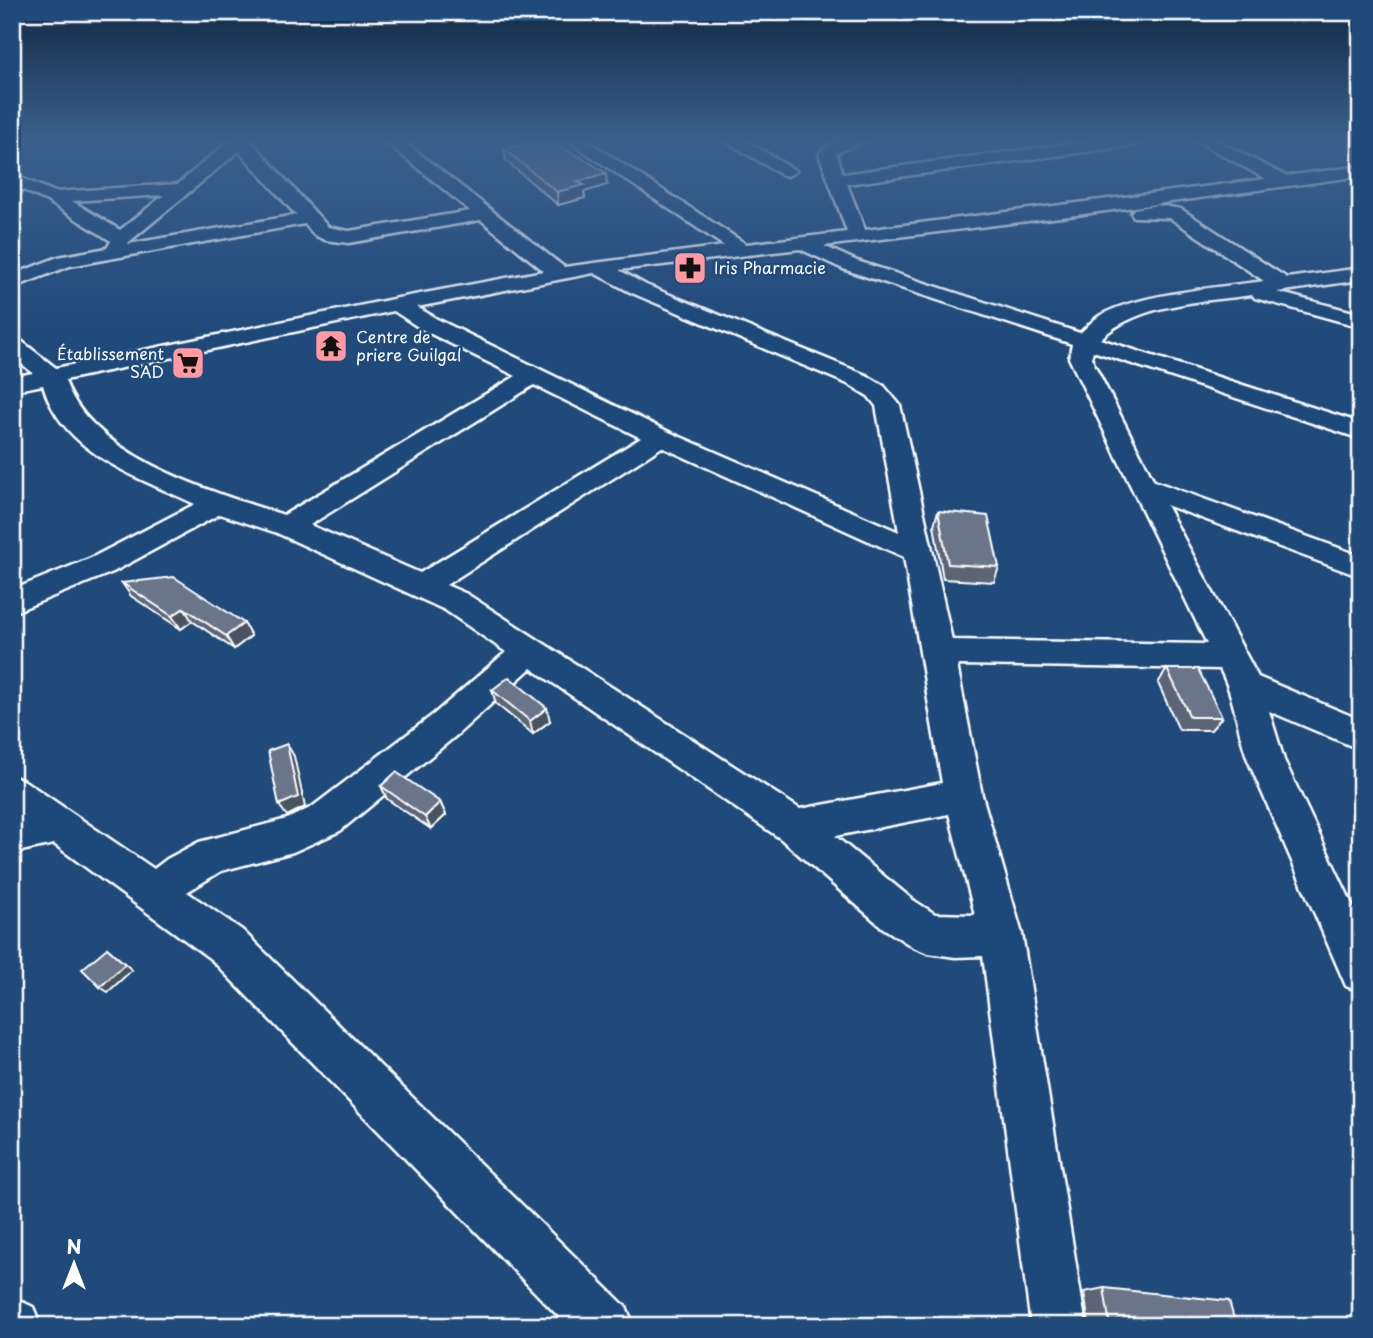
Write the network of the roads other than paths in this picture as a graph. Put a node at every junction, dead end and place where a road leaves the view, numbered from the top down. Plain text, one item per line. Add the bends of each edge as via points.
1 (60, 202) edge
2 (167, 202) edge
3 (295, 202) edge
4 (470, 202) edge
5 (669, 202) edge
6 (845, 202) edge
7 (1130, 202) edge
8 (485, 214) junction
9 (309, 218) junction
10 (325, 233) junction
11 (858, 236) junction
12 (196, 238) junction
13 (801, 242) junction
14 (117, 246) junction
15 (741, 249) junction
16 (837, 259) junction
17 (597, 267) junction
18 (559, 273) junction
19 (1361, 274) edge
20 (12, 282) edge
21 (1284, 285) junction
22 (1249, 289) junction
23 (398, 304) junction
24 (1361, 321) edge
25 (1084, 341) junction
26 (12, 345) edge
27 (51, 376) junction
28 (532, 376) junction
29 (12, 384) edge
30 (1361, 431) edge
31 (660, 437) junction
32 (1142, 486) junction
33 (218, 504) junction
34 (287, 526) junction
35 (917, 551) junction
36 (1361, 567) edge
37 (422, 586) junction
38 (12, 602) edge
39 (529, 651) junction
40 (938, 652) junction
41 (1238, 671) junction
42 (1361, 736) edge
43 (12, 792) edge
44 (963, 795) junction
45 (60, 825) junction
46 (795, 827) junction
47 (12, 836) edge
48 (155, 893) junction
49 (1001, 934) junction
50 (1361, 971) edge
51 (607, 1326) edge
52 (1059, 1326) edge

1 - 14 street
2 - 14 street
3 - 9 street
4 - 8 street
5 - 15 street
6 - 11 street
7 - 11 street
8 - 10 street via 349,237
8 - 18 street
9 - 10 street
9 - 12 street
10 - 12 street
11 - 13 street
12 - 14 street
13 - 15 street
13 - 16 street
14 - 20 street
15 - 17 street
16 - 21 street via 1167,211
16 - 25 street
17 - 18 street
17 - 35 street via 876,391 888,405
18 - 23 street
19 - 21 street
21 - 22 street
22 - 24 street
22 - 25 street via 1130,311 1108,320
23 - 27 street
23 - 28 street
25 - 30 street
25 - 32 street via 1080,358
26 - 27 street
27 - 29 street
27 - 33 street via 59,399 85,433 115,457
28 - 31 street
28 - 34 street
31 - 35 street
31 - 37 street
32 - 36 street
32 - 41 street
33 - 34 street
33 - 38 street via 102,565
34 - 37 street
35 - 40 street
37 - 39 street via 456,602
39 - 46 street
39 - 48 street via 326,819 293,835 213,855
40 - 41 street
40 - 44 street
41 - 42 street
41 - 50 street via 1266,761
43 - 45 street
44 - 46 street
44 - 49 street
45 - 47 street
45 - 48 street
46 - 49 street via 898,914 928,933 955,937
48 - 51 street via 227,945
49 - 52 street

